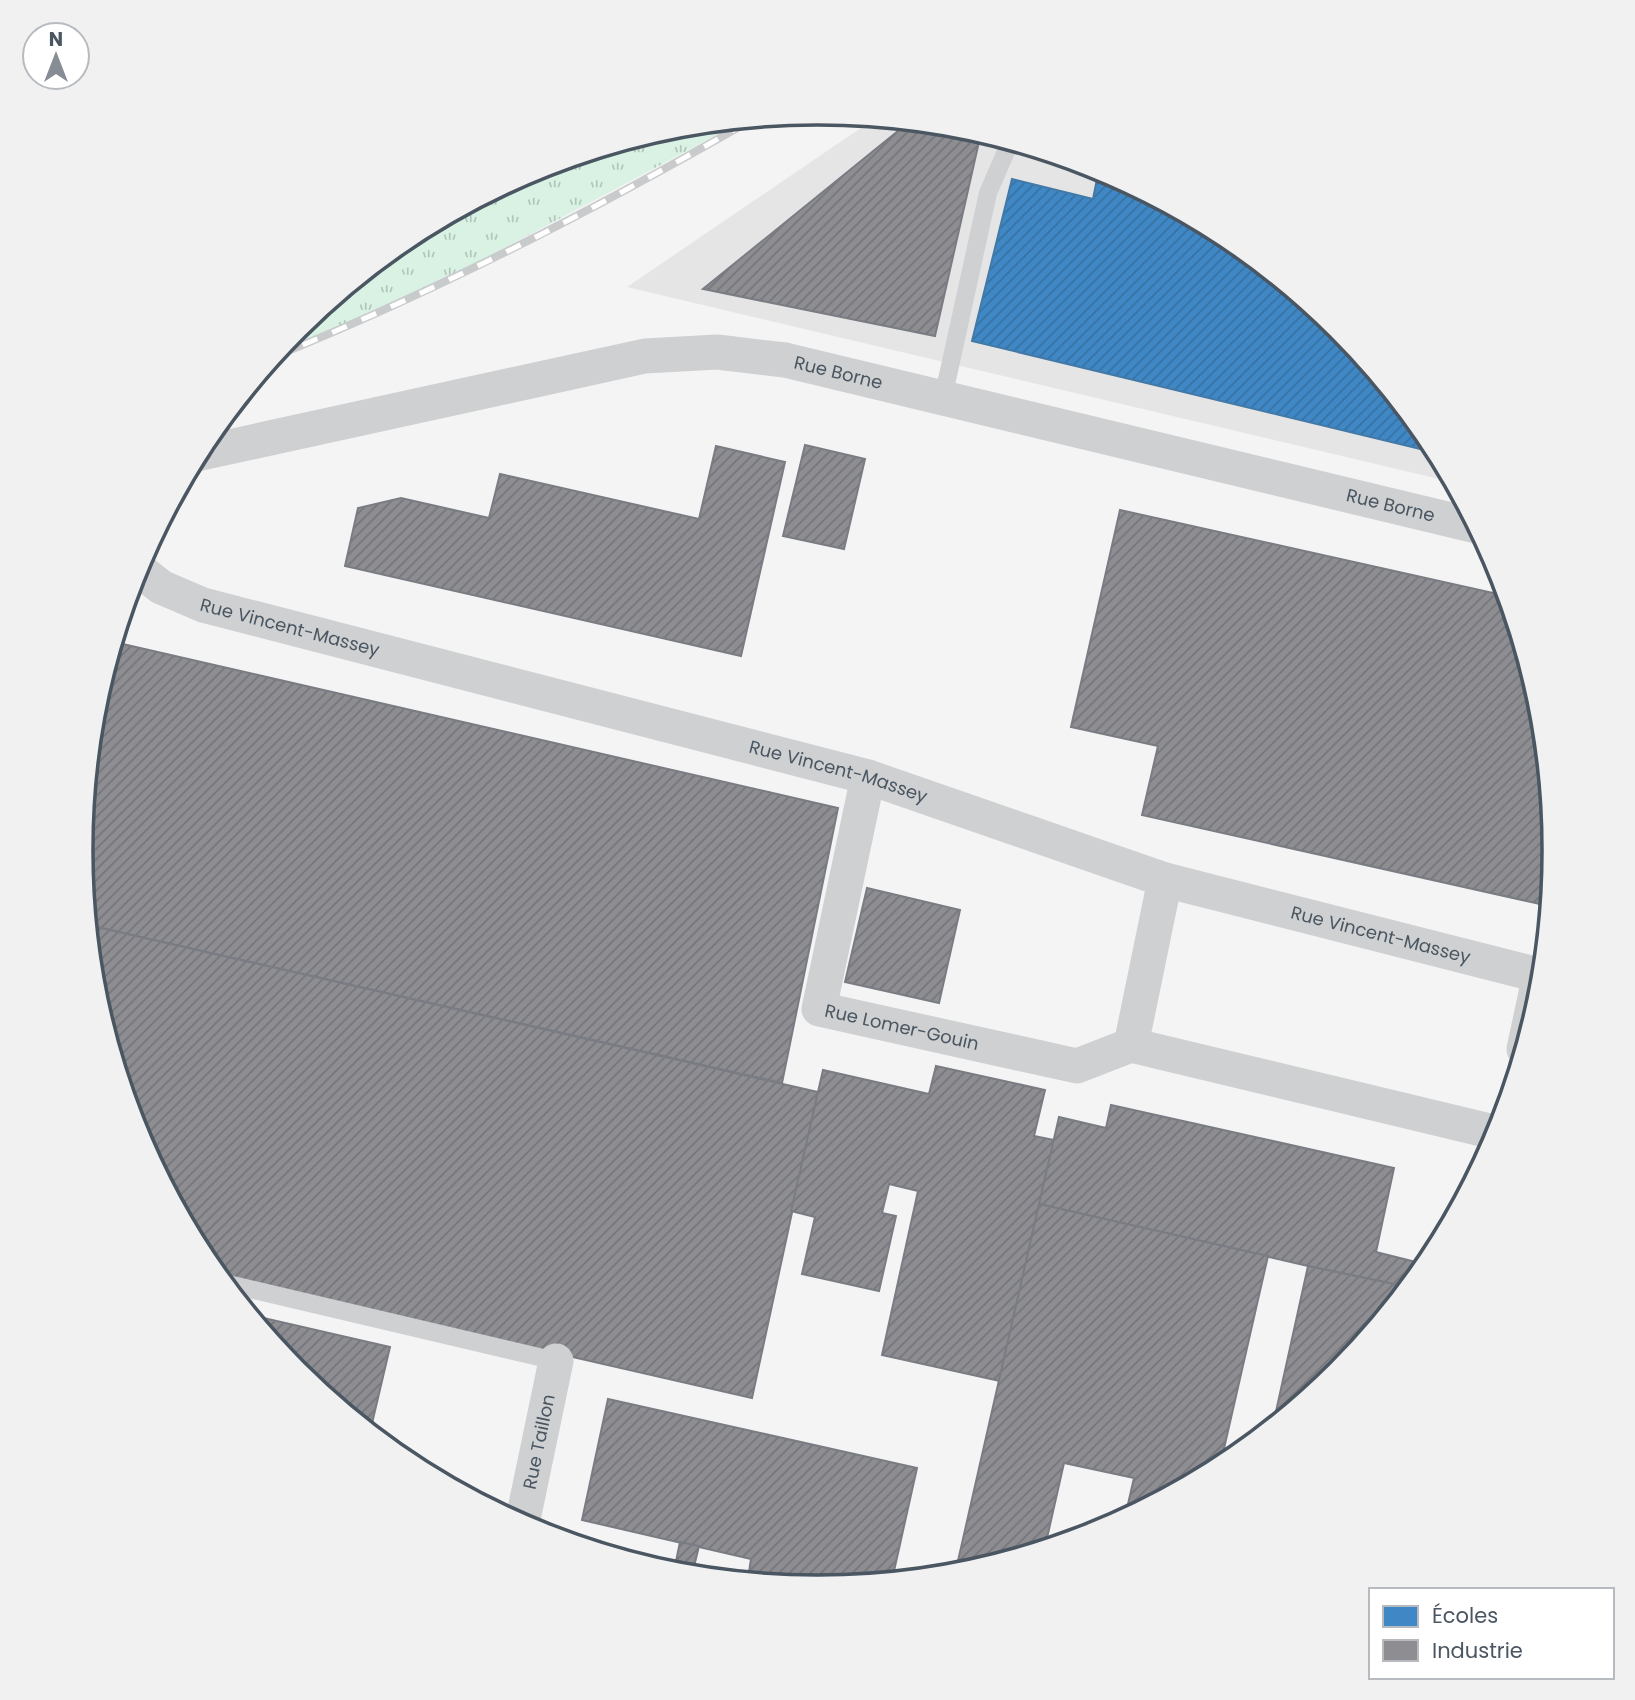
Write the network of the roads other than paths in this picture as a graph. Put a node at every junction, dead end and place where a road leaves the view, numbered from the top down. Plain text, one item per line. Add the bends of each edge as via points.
1 (1006, 150) edge
2 (943, 398) junction
3 (213, 451) edge
4 (1465, 523) edge
5 (147, 576) edge
6 (868, 778) junction
7 (1165, 880) junction
8 (1531, 973) edge
9 (1131, 1045) junction
10 (1486, 1130) edge
11 (240, 1287) edge
12 (556, 1361) joint
13 (524, 1513) edge

1 - 2 lane via 988,193
2 - 3 street, Rue Borne via 785,360 717,352 645,356
2 - 4 street, Rue Borne
5 - 6 street, Rue Vincent-Massey via 203,605
6 - 7 street, Rue Vincent-Massey
6 - 9 street, Rue Lomer-Gouin via 819,1009 1077,1066
7 - 8 street, Rue Vincent-Massey
7 - 9 street
9 - 10 street
11 - 12 lane
12 - 13 street, Rue Taillon

